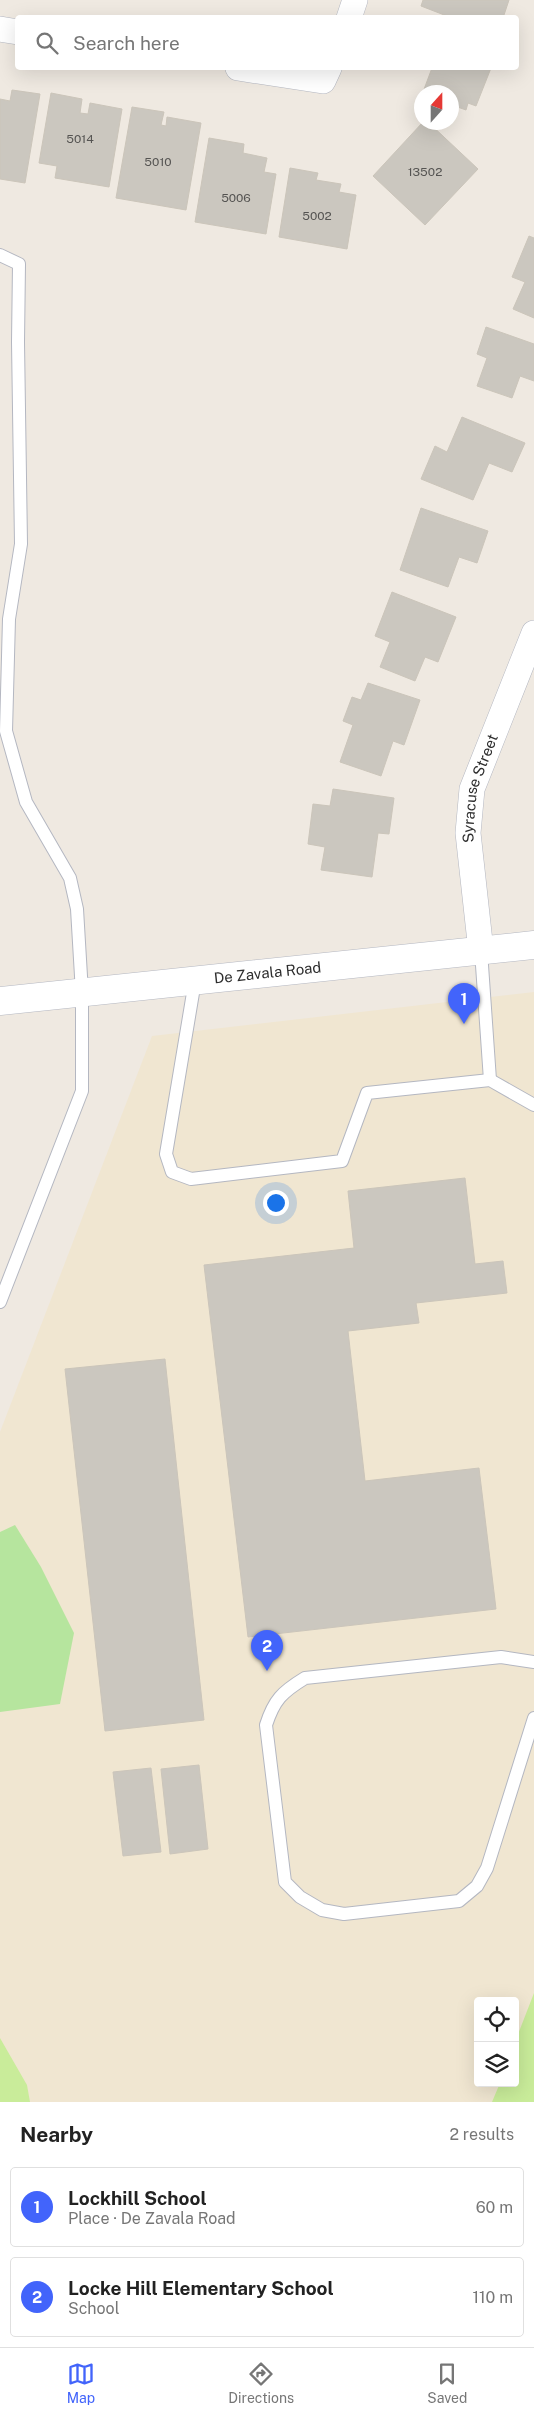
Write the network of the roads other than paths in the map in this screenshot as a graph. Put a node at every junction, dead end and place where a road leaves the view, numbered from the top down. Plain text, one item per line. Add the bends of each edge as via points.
1 (356, 0) edge
2 (349, 15) edge
3 (0, 29) edge
4 (15, 32) edge
5 (267, 70) edge
6 (326, 74) edge
7 (0, 255) edge
8 (534, 633) edge
9 (534, 945) edge
10 (481, 951) junction
11 (195, 981) junction
12 (82, 993) junction
13 (0, 1001) edge
14 (490, 1080) junction
15 (534, 1105) edge
16 (0, 1302) edge
17 (534, 1662) edge
18 (534, 1718) edge

1 - 2 street
3 - 4 street
5 - 6 street
7 - 12 lane via 19,264 21,544 9,619 6,730 26,802 70,878 77,909
8 - 10 street, Syracuse Street via 472,789 468,833
9 - 10 main road, De Zavala Road
10 - 11 main road, De Zavala Road
10 - 14 lane
11 - 12 main road, De Zavala Road
11 - 14 lane via 166,1154 172,1172 191,1180 342,1161 367,1093
12 - 13 main road, De Zavala Road
12 - 16 lane via 82,1091
14 - 15 lane
17 - 18 lane via 491,1658 305,1678 291,1687 273,1705 266,1726 285,1882 300,1897 322,1910 344,1914 459,1901 477,1886 487,1868

